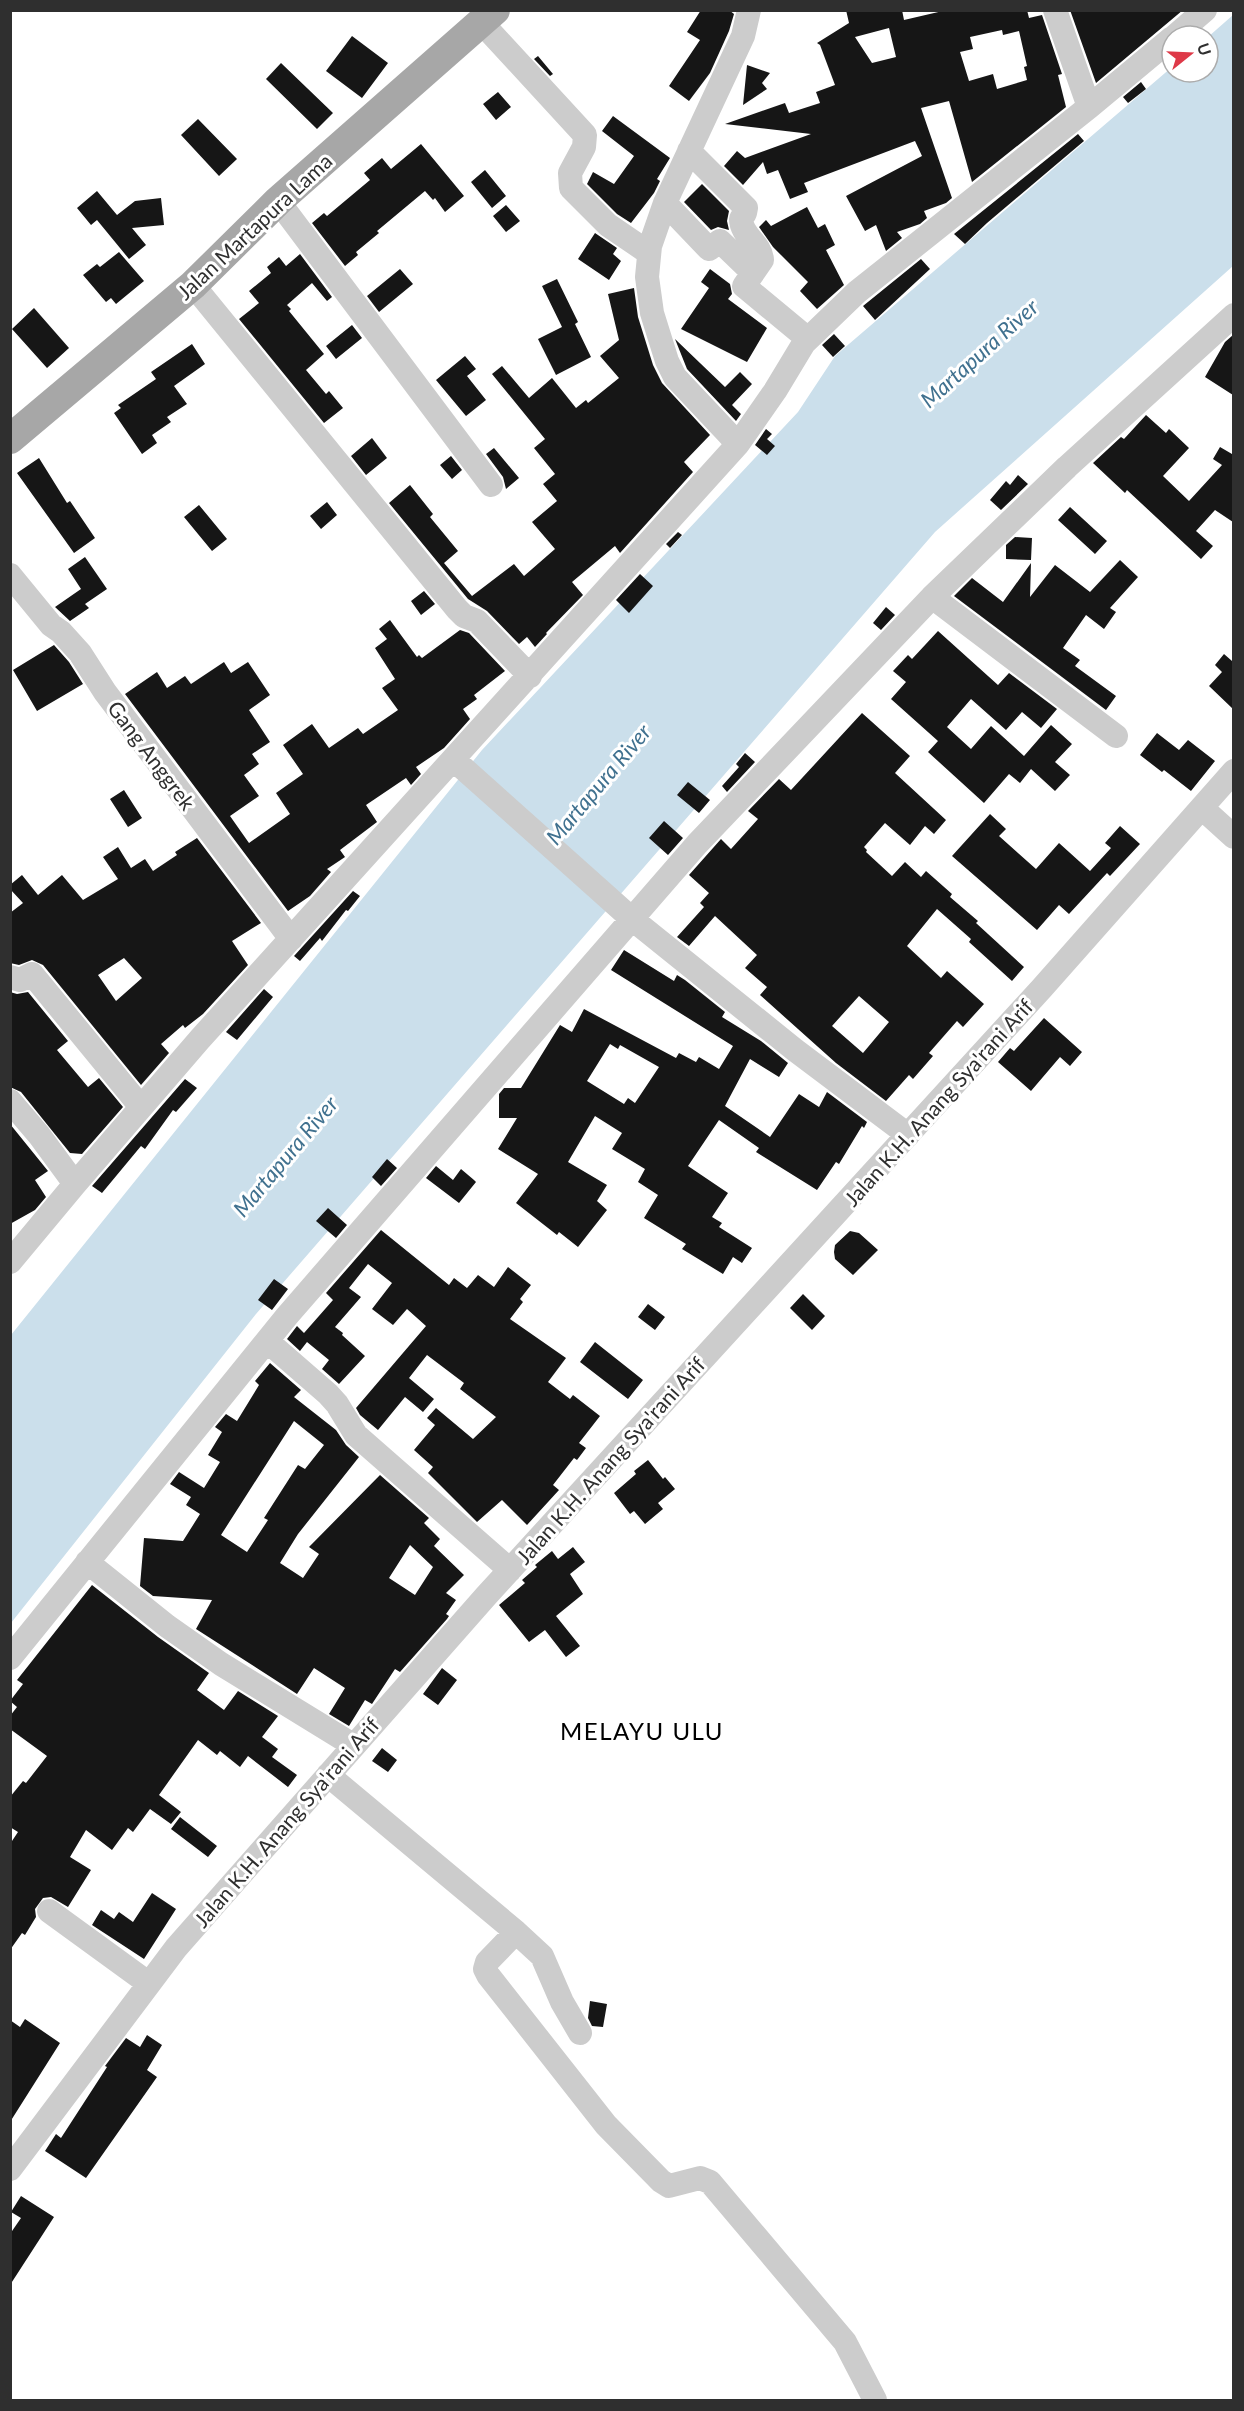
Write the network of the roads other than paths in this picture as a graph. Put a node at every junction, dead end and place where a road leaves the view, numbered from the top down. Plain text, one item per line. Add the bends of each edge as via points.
1 (749, 10) edge
2 (1055, 10) edge
3 (1205, 10) edge
4 (488, 16) edge
5 (1188, 24) edge
6 (1160, 48) edge
7 (1089, 107) junction
8 (689, 151) junction
9 (278, 201) junction
10 (665, 203) junction
11 (649, 253) junction
12 (752, 272) junction
13 (193, 285) junction
14 (1233, 315) edge
15 (806, 341) junction
16 (10, 439) edge
17 (738, 444) junction
18 (491, 485) dead end
19 (10, 575) edge
20 (932, 597) junction
21 (530, 676) junction
22 (1116, 736) dead end
23 (459, 764) junction
24 (1233, 771) edge
25 (1202, 808) junction
26 (1233, 837) edge
27 (625, 912) junction
28 (291, 939) junction
29 (10, 976) edge
30 (10, 1101) edge
31 (141, 1107) junction
32 (908, 1135) junction
33 (75, 1184) junction
34 (10, 1262) edge
35 (267, 1341) junction
36 (87, 1562) junction
37 (510, 1570) junction
38 (10, 1658) edge
39 (353, 1745) junction
40 (328, 1775) junction
41 (49, 1911) dead end
42 (516, 1932) junction
43 (148, 1983) junction
44 (580, 2033) dead end
45 (18, 2142) edge
46 (10, 2169) edge
47 (875, 2400) edge

1 - 8 street via 742,36
2 - 7 street
3 - 5 street
4 - 9 main road, Jalan Martapura Lama
4 - 11 street via 585,135 584,147 570,173 571,188 608,225
6 - 7 street
7 - 15 street via 857,292
8 - 10 street
8 - 12 street via 746,208 741,226 762,255
9 - 13 main road, Jalan Martapura Lama
9 - 18 street
10 - 11 street
10 - 12 street via 709,249 720,241
11 - 17 street via 649,298 667,361 675,377
12 - 15 street via 744,286
13 - 16 main road, Jalan Martapura Lama
13 - 21 street via 457,609 477,621
14 - 20 street
15 - 17 street
17 - 21 street
19 - 28 street, Gang Anggrek via 80,653 105,692
20 - 22 street
20 - 27 street via 697,844
21 - 23 street
23 - 27 street
23 - 28 street
24 - 25 street, Jalan K.H. Anang Sya'rani Arif
25 - 26 street
25 - 32 street, Jalan K.H. Anang Sya'rani Arif
27 - 32 street via 795,1050
27 - 35 street
28 - 31 street
29 - 31 street via 20,980 32,974
30 - 33 street
31 - 33 street
32 - 37 street, Jalan K.H. Anang Sya'rani Arif
33 - 34 street
35 - 36 street
35 - 37 street via 328,1394 356,1435
36 - 38 street
36 - 39 street via 221,1664
37 - 39 street, Jalan K.H. Anang Sya'rani Arif
39 - 40 street, Jalan K.H. Anang Sya'rani Arif
40 - 42 street
40 - 43 street, Jalan K.H. Anang Sya'rani Arif
41 - 43 street
42 - 44 street via 542,1956
42 - 47 street via 485,1969 606,2125 665,2184 700,2178 710,2182 839,2335
43 - 45 street, Jalan K.H. Anang Sya'rani Arif
45 - 46 street, Jalan K.H. Anang Sya'rani Arif

